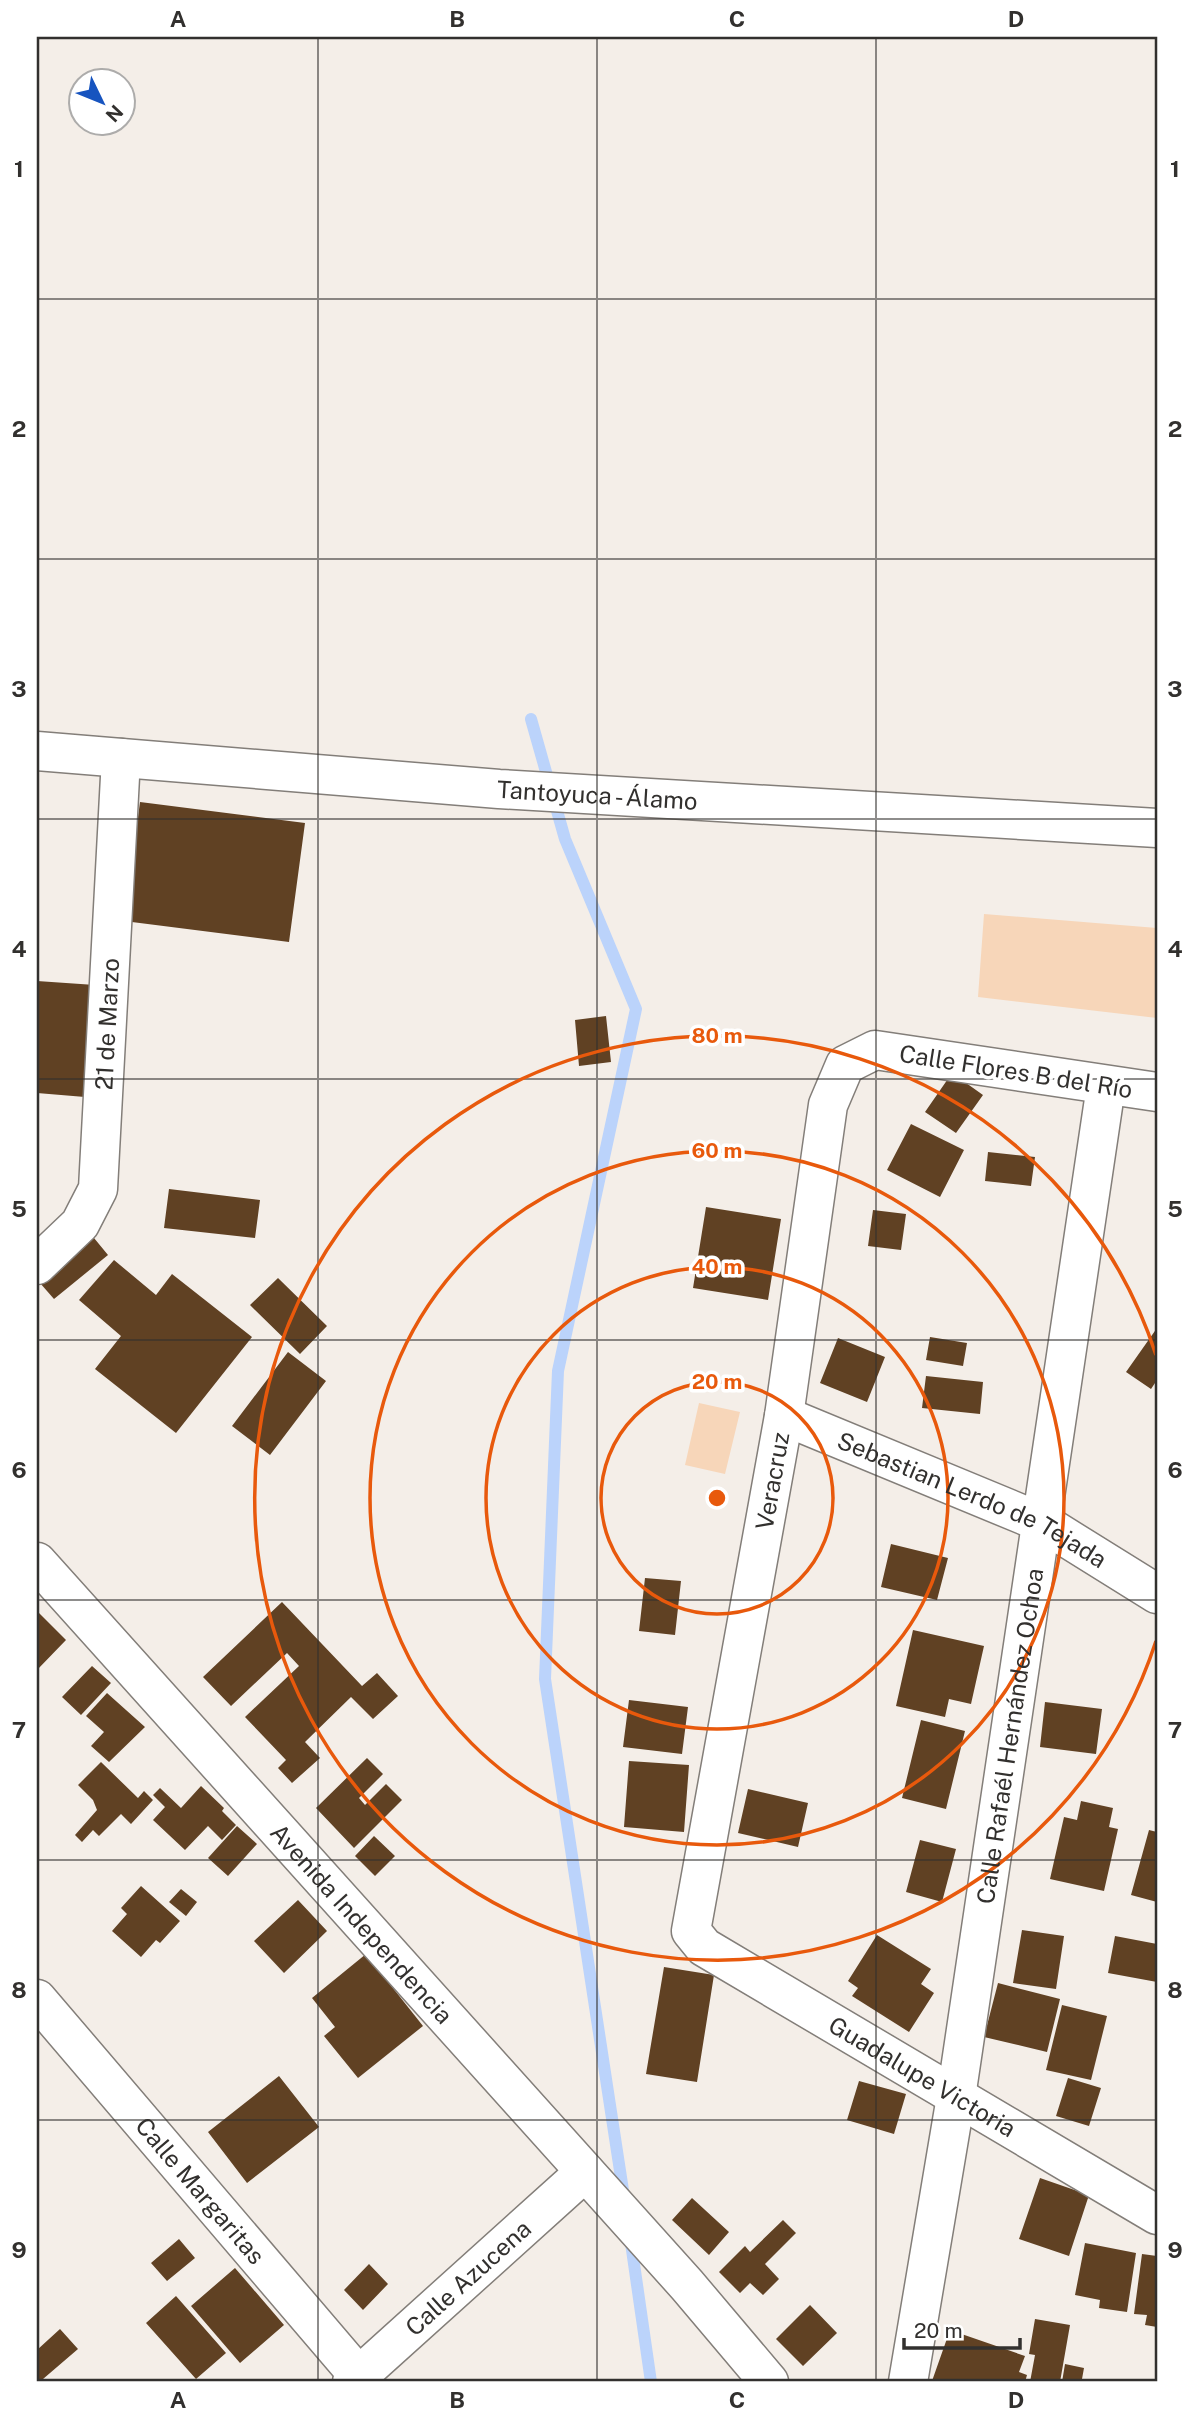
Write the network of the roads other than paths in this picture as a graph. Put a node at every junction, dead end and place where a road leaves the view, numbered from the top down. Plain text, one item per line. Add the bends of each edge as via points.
1 (37, 751) edge
2 (121, 758) junction
3 (1157, 828) edge
4 (876, 1050) joint
5 (1106, 1086) junction
6 (1157, 1092) edge
7 (37, 1265) edge
8 (784, 1416) junction
9 (1043, 1523) junction
10 (37, 1562) edge
11 (1157, 1594) edge
12 (691, 1931) joint
13 (37, 2000) edge
14 (956, 2097) junction
15 (594, 2183) junction
16 (1157, 2215) edge
17 (359, 2380) edge
18 (769, 2382) edge
19 (908, 2382) edge

1 - 2 street, Tantoyuca - Álamo
2 - 3 street, Tantoyuca - Álamo via 499,789
2 - 7 street, 21 de Marzo via 98,1189 80,1224
4 - 5 street, Calle Flores B del Río
4 - 8 street, Veracruz via 845,1065 828,1105
5 - 6 street, Calle Flores B del Río
5 - 9 street, Calle Rafaél Hernández Ochoa
8 - 9 street, Sebastian Lerdo de Tejada
8 - 12 street, Veracruz
9 - 11 street, Sebastian Lerdo de Tejada
9 - 14 street, Calle Rafaél Hernández Ochoa
10 - 15 street, Avenida Independencia
12 - 14 street, Guadalupe Victoria via 704,1947
13 - 17 street, Calle Margaritas
14 - 16 street, Guadalupe Victoria
14 - 19 street, Calle Rafaél Hernández Ochoa
15 - 17 street, Calle Azucena
15 - 18 street, Avenida Independencia

